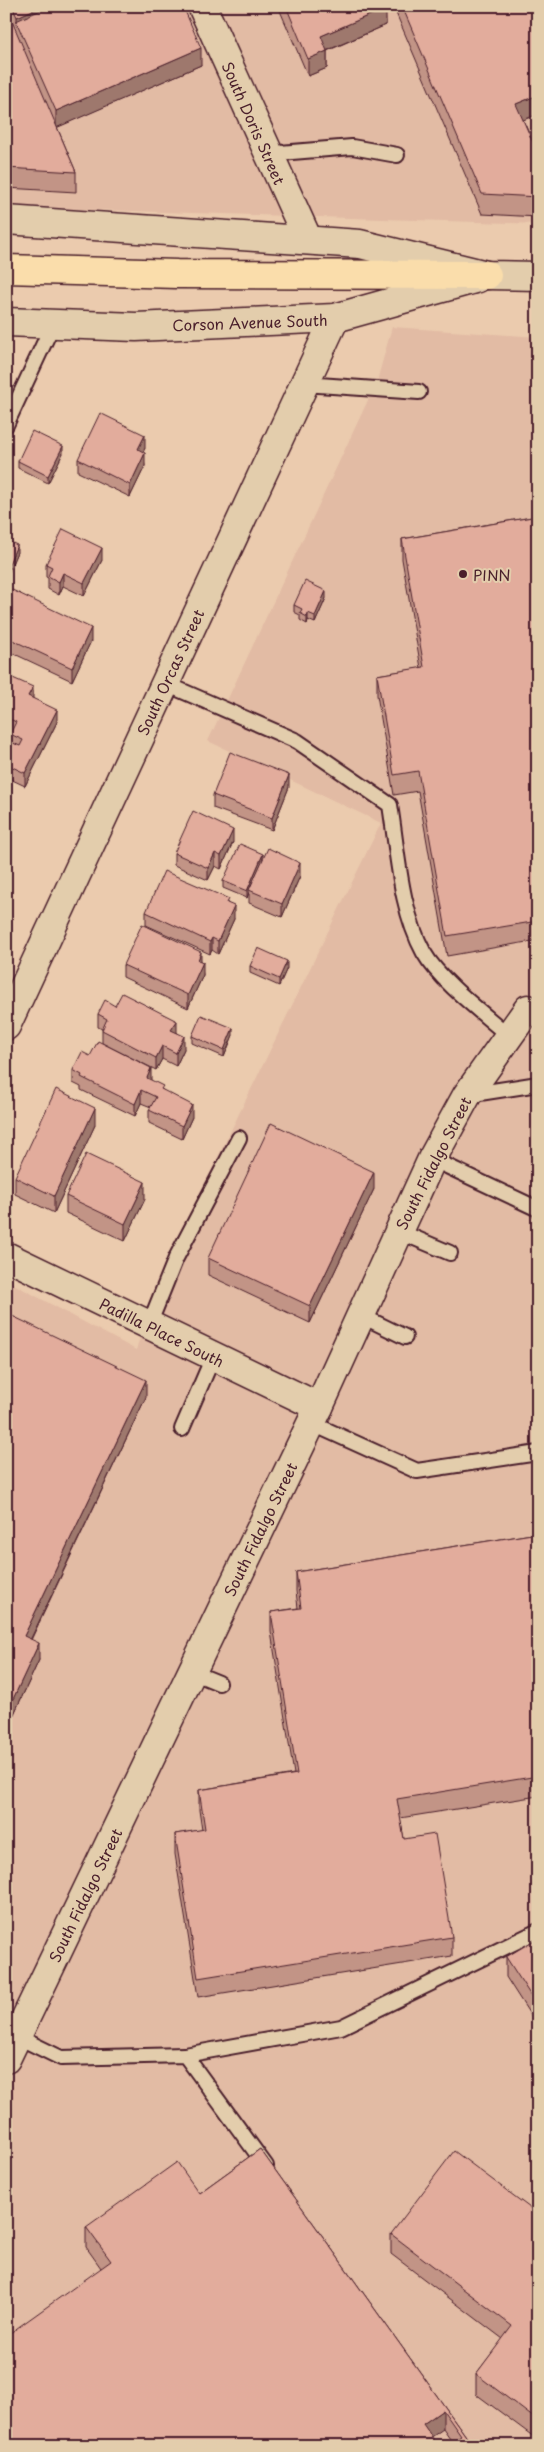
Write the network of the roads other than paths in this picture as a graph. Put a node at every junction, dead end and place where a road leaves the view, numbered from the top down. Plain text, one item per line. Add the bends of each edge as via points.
1 (202, 6) edge
2 (268, 154) junction
3 (397, 155) dead end
4 (6, 220) edge
5 (308, 240) junction
6 (6, 269) edge
7 (487, 275) junction
8 (538, 276) edge
9 (335, 318) junction
10 (6, 322) edge
11 (53, 324) junction
12 (304, 384) junction
13 (419, 392) dead end
14 (6, 425) edge
15 (164, 683) junction
16 (533, 1008) edge
17 (6, 1026) edge
18 (509, 1036) junction
19 (538, 1084) edge
20 (467, 1095) junction
21 (239, 1138) dead end
22 (432, 1159) junction
23 (538, 1209) edge
24 (398, 1230) junction
25 (450, 1253) dead end
26 (6, 1256) edge
27 (360, 1315) junction
28 (148, 1325) junction
29 (405, 1337) dead end
30 (213, 1356) junction
31 (315, 1415) junction
32 (182, 1429) dead end
33 (538, 1453) edge
34 (192, 1672) junction
35 (219, 1683) dead end
36 (538, 1931) edge
37 (12, 2048) edge
38 (185, 2055) junction
39 (276, 2179) edge

1 - 2 street, South Doris Street
2 - 3 lane via 352,147
2 - 5 street, South Doris Street
4 - 5 street, Corson Avenue South
5 - 7 street, Corson Avenue South via 360,244
6 - 7 highway via 177,274
7 - 8 street, Corson Avenue South
7 - 9 street, Corson Avenue South
9 - 11 street, Corson Avenue South via 136,327
9 - 12 street, South Orcas Street
10 - 11 street, Corson Avenue South
11 - 14 lane
12 - 13 lane
12 - 15 street, South Orcas Street
15 - 17 street, South Orcas Street
15 - 18 lane via 297,741 390,805 408,915 425,954 454,988
16 - 18 street, South Fidalgo Street
18 - 20 street, South Fidalgo Street
19 - 20 lane
20 - 22 street, South Fidalgo Street
21 - 28 lane via 176,1258
22 - 23 lane
22 - 24 street, South Fidalgo Street
24 - 25 lane
24 - 27 street, South Fidalgo Street
26 - 28 street, Padilla Place South
27 - 29 lane
27 - 31 street, South Fidalgo Street
28 - 30 street, Padilla Place South
30 - 31 street, Padilla Place South
30 - 32 lane
31 - 33 lane via 416,1471
31 - 34 street, South Fidalgo Street
34 - 35 lane
34 - 37 street, South Fidalgo Street
36 - 38 lane via 341,2027
37 - 38 lane via 61,2058
38 - 39 lane

